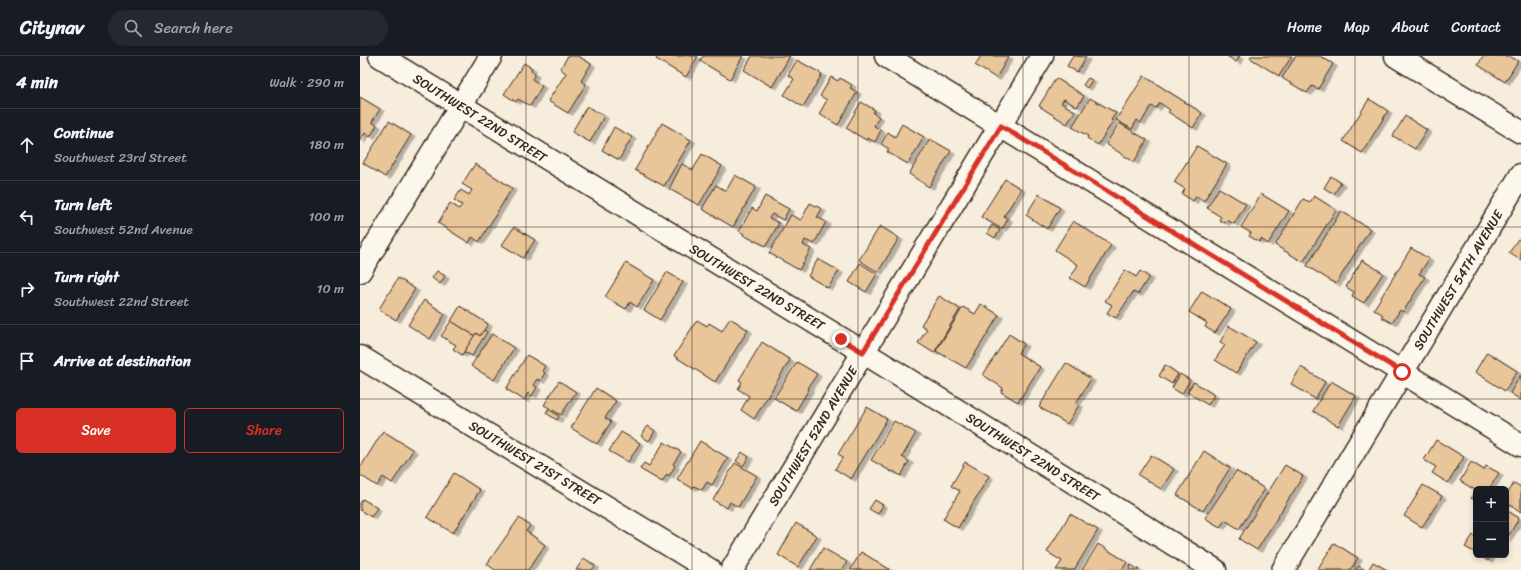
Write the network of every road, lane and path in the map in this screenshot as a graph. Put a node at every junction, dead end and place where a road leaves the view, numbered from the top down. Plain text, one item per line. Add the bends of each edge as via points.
1 (380, 56) edge
2 (490, 56) edge
3 (886, 56) edge
4 (1042, 56) edge
5 (1396, 56) edge
6 (460, 106) junction
7 (1001, 126) junction
8 (1521, 132) edge
9 (1521, 175) edge
10 (360, 271) edge
11 (863, 352) junction
12 (360, 357) edge
13 (1402, 372) junction
14 (1521, 444) edge
15 (710, 570) edge
16 (732, 570) edge
17 (1215, 570) edge
18 (1283, 570) edge

1 - 6 street, SOUTHWEST 22ND STREET
2 - 6 street
3 - 7 street
4 - 7 street, SOUTHWEST 52ND AVENUE
5 - 8 street
6 - 10 street
6 - 11 street, SOUTHWEST 22ND STREET
7 - 11 street, SOUTHWEST 52ND AVENUE
7 - 13 street
9 - 13 street, SOUTHWEST 54TH AVENUE
11 - 16 street, SOUTHWEST 52ND AVENUE
11 - 17 street, SOUTHWEST 22ND STREET
12 - 15 street, SOUTHWEST 21ST STREET
13 - 14 street
13 - 18 street, SOUTHWEST 54TH AVENUE

